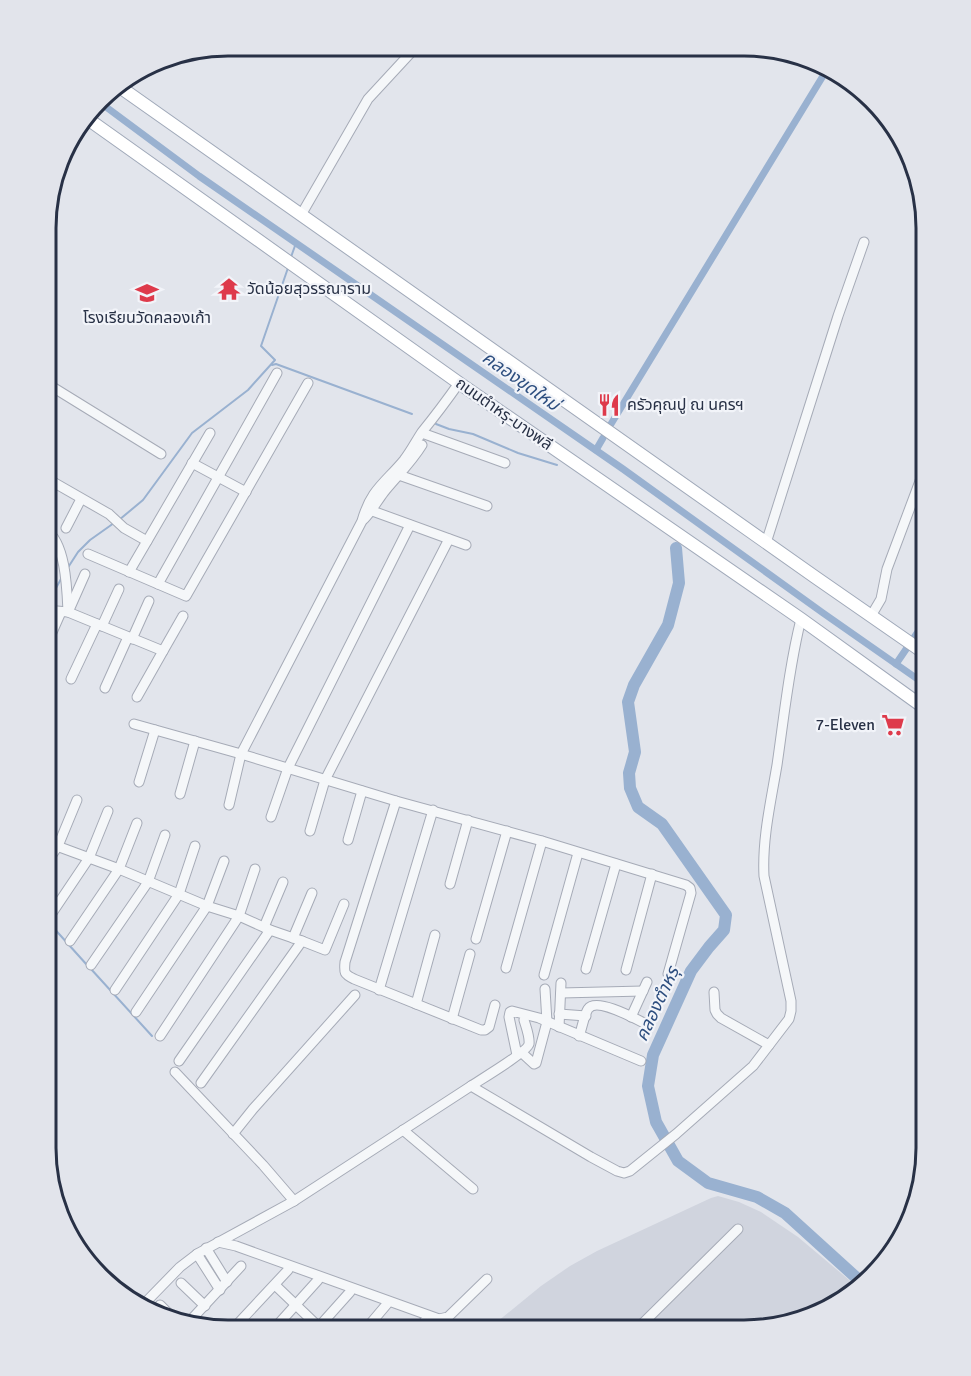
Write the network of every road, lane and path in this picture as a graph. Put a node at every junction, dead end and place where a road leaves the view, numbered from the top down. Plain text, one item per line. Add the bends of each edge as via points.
1 (409, 55) edge
2 (124, 90) edge
3 (93, 121) edge
4 (301, 215) junction
5 (864, 242) dead end
6 (278, 373) dead end
7 (308, 383) dead end
8 (459, 383) junction
9 (56, 389) edge
10 (426, 431) junction
11 (210, 433) dead end
12 (161, 454) dead end
13 (192, 463) junction
14 (505, 463) dead end
15 (396, 474) junction
16 (218, 477) junction
17 (56, 484) edge
18 (246, 492) junction
19 (916, 493) edge
20 (81, 499) junction
21 (487, 506) dead end
22 (369, 510) junction
23 (410, 525) junction
24 (66, 528) dead end
25 (448, 539) junction
26 (147, 542) junction
27 (56, 543) edge
28 (766, 543) junction
29 (466, 545) dead end
30 (88, 554) dead end
31 (129, 572) junction
32 (85, 574) dead end
33 (158, 584) junction
34 (119, 589) dead end
35 (149, 601) dead end
36 (56, 611) edge
37 (64, 612) junction
38 (183, 616) dead end
39 (871, 616) junction
40 (801, 619) junction
41 (99, 625) junction
42 (56, 627) edge
43 (130, 638) junction
44 (916, 647) edge
45 (163, 651) junction
46 (71, 680) dead end
47 (105, 688) dead end
48 (137, 697) dead end
49 (915, 701) edge
50 (134, 724) dead end
51 (155, 730) junction
52 (195, 741) junction
53 (241, 754) junction
54 (288, 768) junction
55 (325, 780) junction
56 (140, 782) dead end
57 (362, 791) junction
58 (180, 794) dead end
59 (77, 800) dead end
60 (396, 801) junction
61 (229, 805) dead end
62 (433, 810) junction
63 (108, 811) dead end
64 (271, 817) dead end
65 (468, 820) junction
66 (137, 823) dead end
67 (310, 831) dead end
68 (507, 831) junction
69 (165, 835) dead end
70 (348, 840) dead end
71 (542, 841) junction
72 (58, 846) junction
73 (195, 846) dead end
74 (56, 849) edge
75 (578, 853) junction
76 (89, 858) junction
77 (224, 861) dead end
78 (616, 864) junction
79 (119, 869) junction
80 (255, 869) dead end
81 (652, 874) junction
82 (148, 882) junction
83 (283, 882) dead end
84 (450, 884) dead end
85 (312, 893) dead end
86 (179, 894) junction
87 (344, 904) dead end
88 (207, 906) junction
89 (56, 907) edge
90 (239, 916) junction
91 (267, 929) junction
92 (435, 935) dead end
93 (297, 939) junction
94 (476, 939) dead end
95 (70, 941) dead end
96 (470, 954) dead end
97 (92, 965) dead end
98 (506, 968) dead end
99 (586, 969) dead end
100 (626, 970) dead end
101 (668, 974) dead end
102 (544, 975) dead end
103 (561, 983) dead end
104 (545, 989) dead end
105 (115, 990) dead end
106 (379, 990) junction
107 (614, 992) junction
108 (714, 992) dead end
109 (561, 993) junction
110 (355, 995) dead end
111 (416, 1004) junction
112 (495, 1005) dead end
113 (609, 1007) junction
114 (136, 1012) dead end
115 (560, 1014) junction
116 (586, 1016) junction
117 (631, 1017) junction
118 (452, 1019) junction
119 (524, 1020) dead end
120 (547, 1022) junction
121 (646, 1024) dead end
122 (559, 1027) junction
123 (160, 1036) dead end
124 (579, 1036) junction
125 (769, 1045) junction
126 (519, 1054) junction
127 (179, 1061) dead end
128 (641, 1061) dead end
129 (175, 1072) dead end
130 (201, 1083) dead end
131 (471, 1086) junction
132 (402, 1130) junction
133 (233, 1134) junction
134 (473, 1189) dead end
135 (294, 1201) junction
136 (738, 1229) dead end
137 (218, 1242) junction
138 (206, 1248) junction
139 (197, 1254) junction
140 (242, 1266) dead end
141 (288, 1270) dead end
142 (488, 1279) dead end
143 (318, 1280) dead end
144 (227, 1282) junction
145 (181, 1283) dead end
146 (275, 1285) junction
147 (220, 1290) junction
148 (350, 1293) dead end
149 (147, 1301) edge
150 (387, 1304) dead end
151 (160, 1305) dead end
152 (205, 1305) junction
153 (296, 1305) junction
154 (162, 1307) edge
155 (194, 1317) edge
156 (241, 1321) edge
157 (281, 1321) edge
158 (311, 1321) edge
159 (326, 1321) edge
160 (373, 1321) edge
161 (645, 1321) edge

1 - 4 street via 368,99
2 - 4 main road
3 - 8 main road, ถนนตำหรุ-บางพลี
4 - 28 main road
5 - 28 street
6 - 16 street
7 - 18 street
8 - 10 street
8 - 40 main road, ถนนตำหรุ-บางพลี
9 - 12 street
10 - 14 street
10 - 15 street via 412,460
11 - 13 street
13 - 16 street
13 - 26 street
15 - 21 street
15 - 22 street
16 - 18 street
16 - 33 street
17 - 20 street
18 - 33 street via 186,596
19 - 39 street via 888,568 882,599
20 - 24 street
20 - 26 street
22 - 23 street
22 - 53 street
23 - 25 street
23 - 54 street
25 - 29 street
25 - 55 street
26 - 31 street
27 - 37 street via 67,586
28 - 39 main road
30 - 31 street
31 - 33 street
32 - 37 street
34 - 41 street
35 - 43 street
36 - 37 street
37 - 41 street
37 - 42 street
38 - 45 street
39 - 44 main road
40 - 49 main road, ถนนตำหรุ-บางพลี
40 - 125 street via 764,863 791,1011
41 - 43 street
41 - 46 street
43 - 45 street
43 - 47 street
45 - 48 street
50 - 51 street
51 - 52 street
51 - 56 street
52 - 53 street
52 - 58 street
53 - 54 street
53 - 61 street
54 - 55 street
54 - 64 street
55 - 57 street
55 - 67 street
57 - 60 street
57 - 70 street
59 - 72 street
60 - 62 street
60 - 106 street via 344,971
62 - 65 street
62 - 106 street
63 - 76 street
65 - 68 street
65 - 84 street
66 - 79 street
68 - 71 street
68 - 94 street
69 - 82 street
71 - 75 street
71 - 98 street
72 - 74 street
72 - 76 street
73 - 86 street
75 - 78 street
75 - 102 street
76 - 79 street
76 - 89 street
77 - 88 street
78 - 81 street
78 - 99 street
79 - 82 street
79 - 95 street
80 - 90 street
81 - 100 street
81 - 101 street via 686,885 691,893
82 - 86 street
82 - 97 street
83 - 91 street
85 - 93 street
86 - 88 street
86 - 105 street
87 - 93 street via 325,950
88 - 90 street
88 - 114 street
90 - 91 street
90 - 123 street
91 - 93 street
91 - 127 street
92 - 111 street
93 - 130 street
96 - 118 street
103 - 109 street
104 - 120 street
106 - 111 street
107 - 109 street
107 - 113 street
107 - 117 street via 645,987
108 - 125 street via 721,1018
109 - 115 street
110 - 133 street
111 - 118 street
112 - 118 street via 485,1030
113 - 116 street via 593,1005
113 - 117 street
115 - 116 street
115 - 122 street
116 - 124 street
117 - 121 street
119 - 126 street via 529,1045
120 - 122 street
120 - 126 street via 536,1063
120 - 126 street via 510,1012
122 - 124 street
124 - 128 street
125 - 131 street via 753,1066 676,1134 624,1173
126 - 131 street
129 - 133 street
131 - 132 street
132 - 134 street
132 - 135 street
133 - 135 street
135 - 137 street
136 - 161 street
137 - 138 street
137 - 142 street via 439,1319 448,1317
138 - 139 street
138 - 144 street
139 - 147 street
139 - 149 street
140 - 144 street
141 - 146 street
143 - 153 street
144 - 147 street
145 - 152 street
146 - 153 street
146 - 156 street
147 - 152 street
148 - 159 street
150 - 160 street
151 - 154 street
152 - 155 street
153 - 157 street
153 - 158 street

